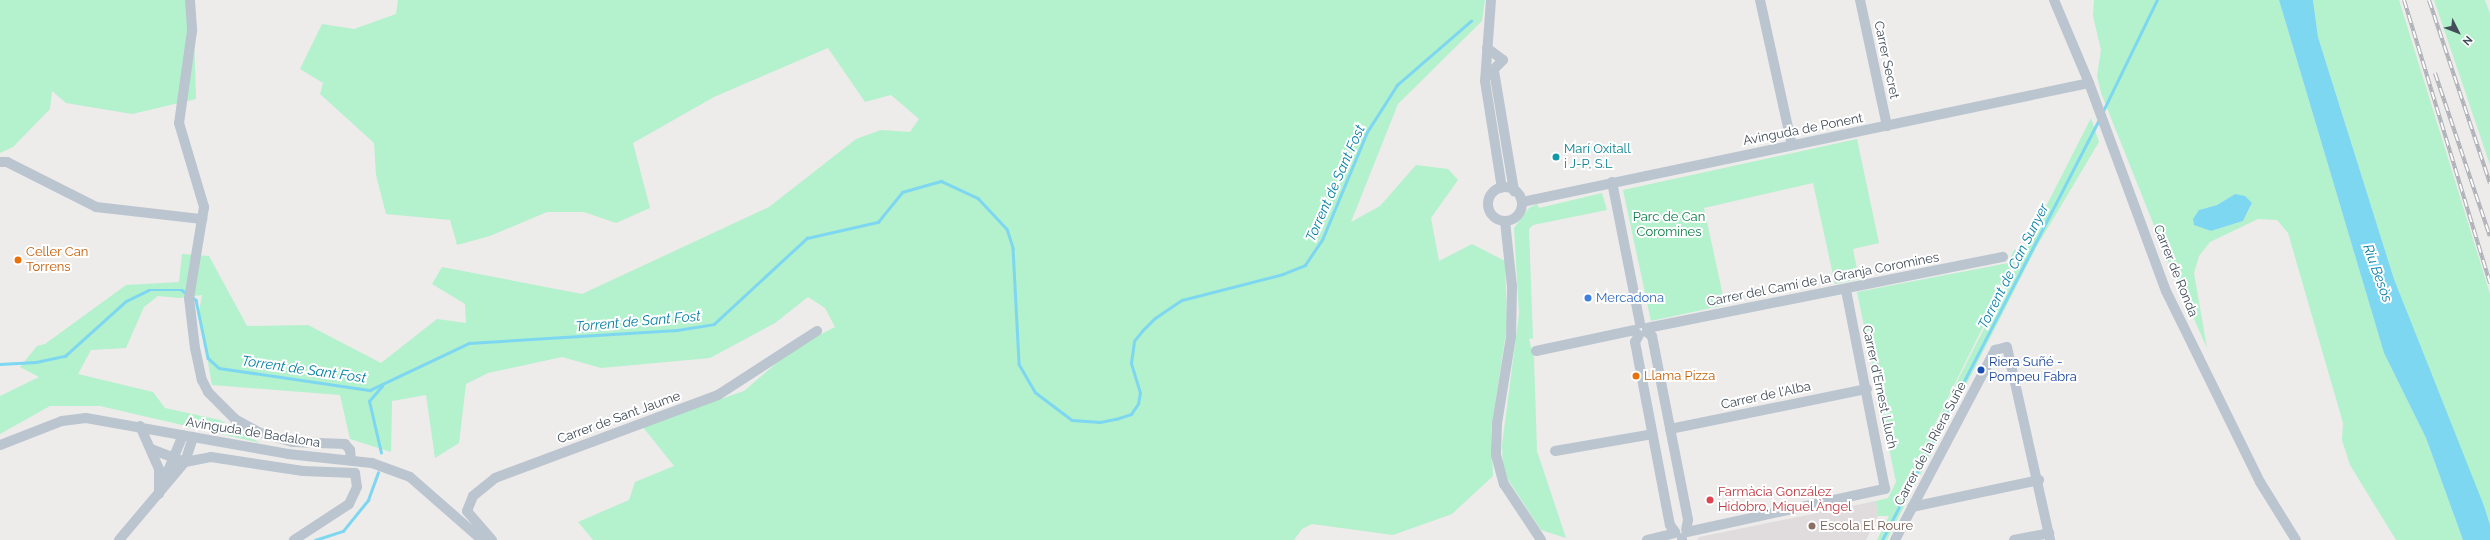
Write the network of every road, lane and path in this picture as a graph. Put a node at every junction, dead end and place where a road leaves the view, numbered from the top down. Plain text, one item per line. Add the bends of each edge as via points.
1 (190, 0) edge
2 (1491, 0) edge
3 (1760, 0) edge
4 (1860, 0) edge
5 (2054, 0) edge
6 (1487, 48) junction
7 (1490, 74) junction
8 (2089, 83) junction
9 (1887, 126) junction
10 (1792, 145) junction
11 (0, 162) edge
12 (1612, 182) junction
13 (1502, 188) junction
14 (1514, 191) junction
15 (1522, 202) junction
16 (202, 219) junction
17 (1506, 221) junction
18 (2003, 257) dead end
19 (1846, 290) junction
20 (817, 330) dead end
21 (1642, 330) junction
22 (1536, 351) dead end
23 (1867, 389) junction
24 (140, 426) junction
25 (1670, 429) junction
26 (1653, 434) junction
27 (183, 435) junction
28 (193, 437) junction
29 (232, 444) junction
30 (0, 445) edge
31 (151, 449) junction
32 (1555, 451) dead end
33 (211, 457) junction
34 (351, 460) junction
35 (180, 461) junction
36 (2038, 480) junction
37 (159, 494) junction
38 (1912, 507) junction
39 (1681, 534) edge
40 (2049, 536) edge
41 (119, 540) edge
42 (294, 540) edge
43 (482, 540) edge
44 (492, 540) edge
45 (1541, 540) edge
46 (1647, 540) edge
47 (1895, 540) edge
48 (2014, 540) edge
49 (2296, 540) edge

1 - 16 street via 192,31 179,123 204,207
2 - 6 street
3 - 10 street
4 - 9 street, Carrer Secret
5 - 8 street, Carrer de Ronda
6 - 7 street
6 - 7 street via 1503,60
7 - 13 street
7 - 14 street
8 - 9 street, Avinguda de Ponent
8 - 49 street, Carrer de Ronda via 2166,291 2260,482
9 - 10 street, Avinguda de Ponent
10 - 12 street, Avinguda de Ponent
11 - 16 street via 7,162 96,207
12 - 15 street, Avinguda de Ponent
12 - 21 street
13 - 14 street
13 - 17 street via 1493,193 1489,205 1494,216
14 - 15 street
15 - 17 street via 1518,215
16 - 34 street via 190,294 202,380 220,406 242,424 272,437 310,444 345,444 350,450
17 - 45 street via 1510,249 1511,331 1496,455 1504,484
18 - 19 street, Carrer del Camí de la Granja Coromines
19 - 21 street, Carrer del Camí de la Granja Coromines
19 - 23 street, Carrer d'Ernest Lluch
20 - 44 street, Carrer de Sant Jaume via 718,395 495,478 473,496 467,511
21 - 22 street, Carrer del Camí de la Granja Coromines
21 - 25 street via 1652,336
21 - 26 street via 1635,342
23 - 25 street, Carrer de l'Alba
23 - 39 street, Carrer d'Ernest Lluch via 1885,489
24 - 27 street, Avinguda de Badalona
24 - 30 street, Avinguda de Badalona via 86,418 62,420
24 - 31 street
25 - 39 street via 1688,520
26 - 32 street
26 - 39 street via 1670,525
27 - 28 street, Avinguda de Badalona
27 - 35 street
28 - 29 street, Avinguda de Badalona
28 - 35 street
29 - 33 street
29 - 34 street, Avinguda de Badalona
31 - 35 street
31 - 37 street via 159,469
33 - 35 street
33 - 42 street via 296,470 355,473 357,487 349,504
34 - 43 street, Avinguda de Badalona via 390,467 410,477
35 - 37 street
36 - 38 street
36 - 38 street, Carrer de la Riera Suñe via 2007,348 1995,350
36 - 40 street
37 - 41 street
38 - 47 street, Carrer de la Riera Suñe
39 - 46 street
40 - 48 street

